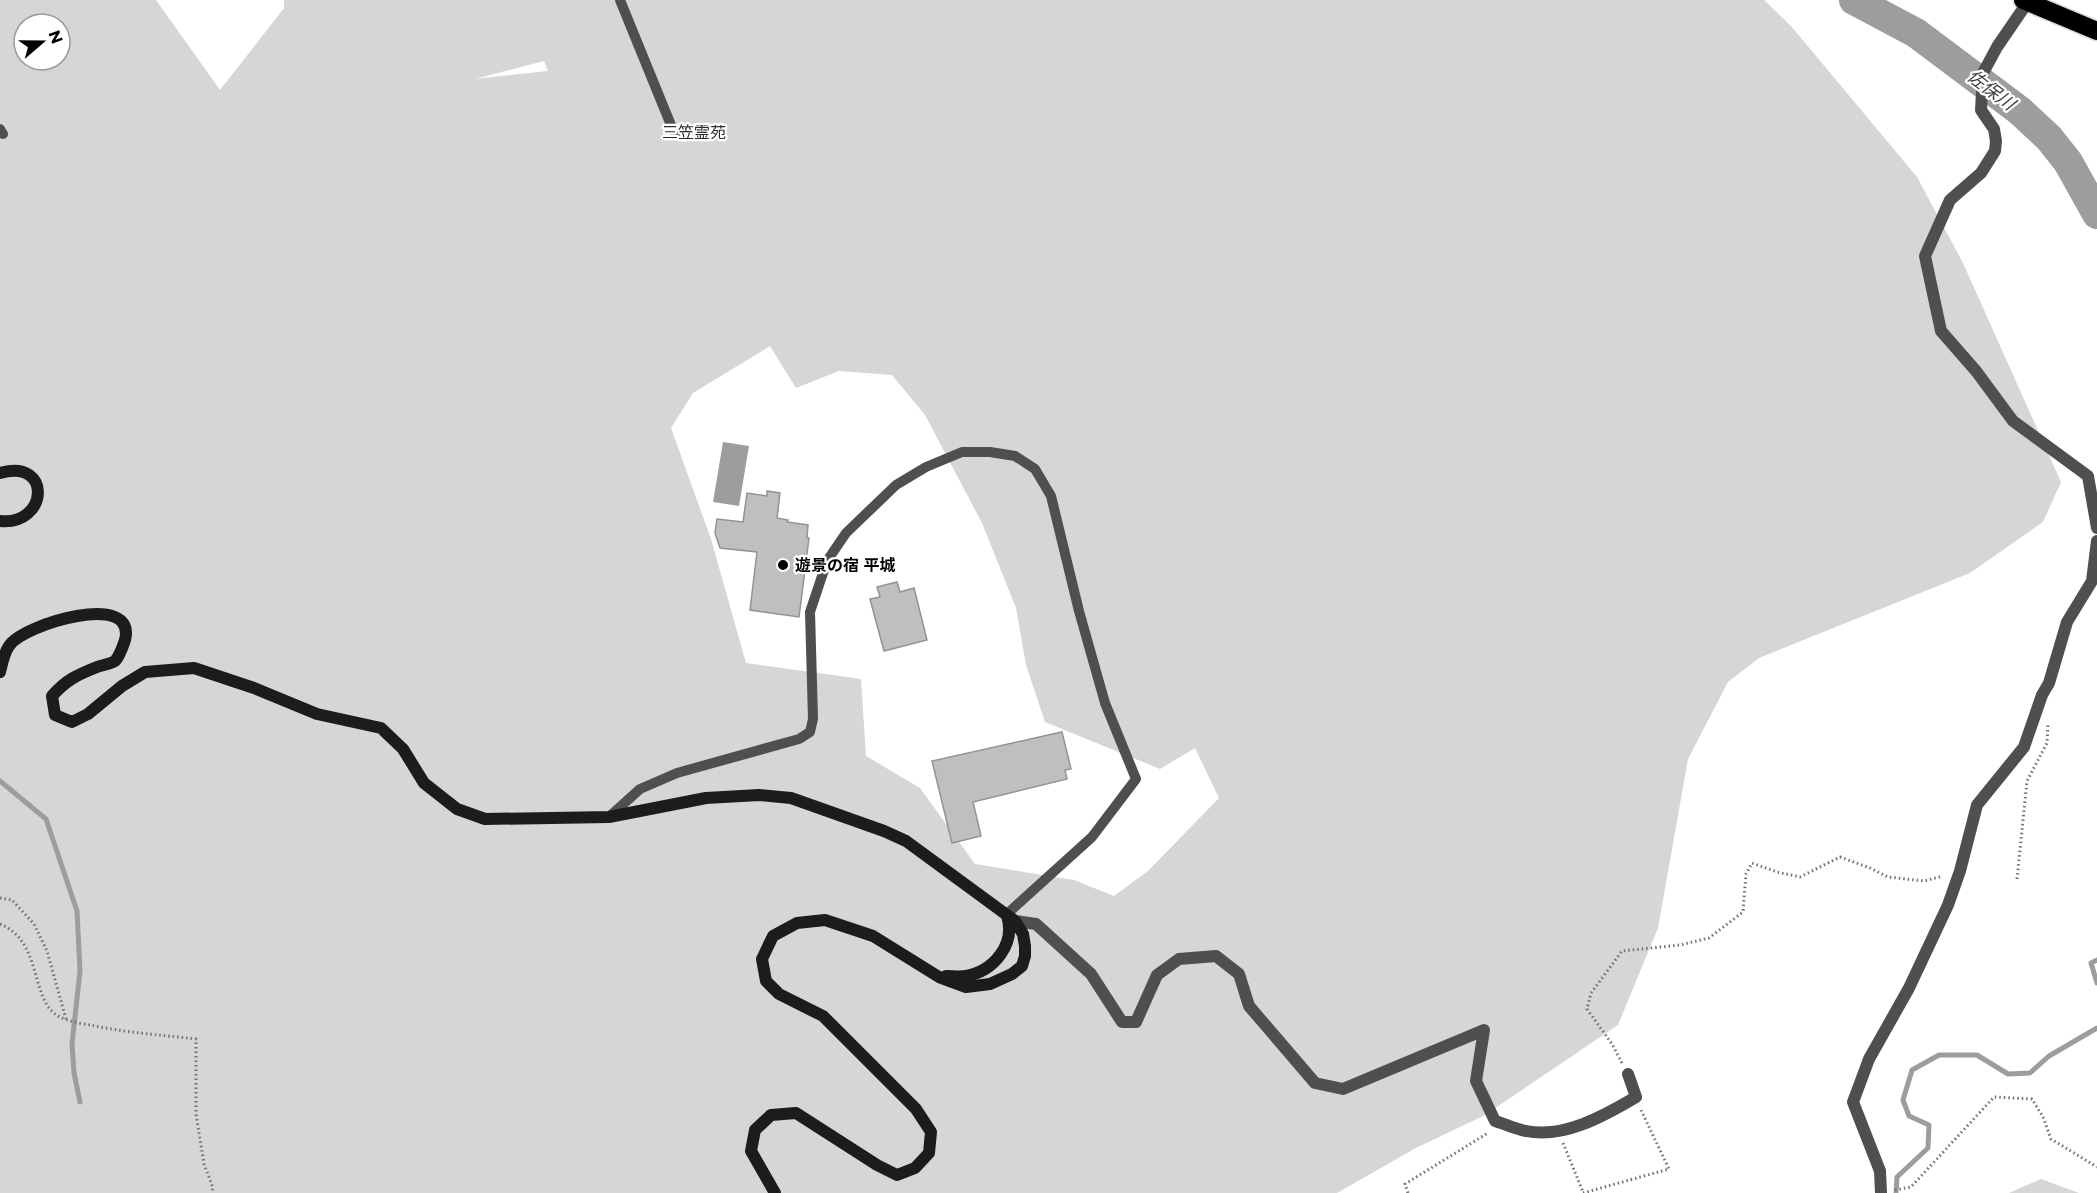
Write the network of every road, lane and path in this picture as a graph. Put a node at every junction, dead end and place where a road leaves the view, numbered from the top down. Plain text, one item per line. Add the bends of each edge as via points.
1 (621, 0) edge
2 (2025, 2) edge
3 (2097, 31) edge
4 (675, 135) dead end
5 (0, 473) edge
6 (0, 521) edge
7 (2097, 528) edge
8 (2097, 541) edge
9 (0, 672) edge
10 (2048, 719) dead end
11 (609, 817) junction
12 (1960, 871) junction
13 (2017, 879) dead end
14 (0, 898) edge
15 (1011, 918) junction
16 (0, 924) edge
17 (939, 977) junction
18 (66, 1019) junction
19 (1628, 1074) joint
20 (1636, 1097) junction
21 (1495, 1121) junction
22 (1559, 1133) junction
23 (2097, 1167) edge
24 (1907, 1188) dead end
25 (211, 1193) edge
26 (775, 1193) edge
27 (1408, 1193) edge
28 (1583, 1193) edge
29 (1881, 1193) edge

1 - 4 lane
2 - 3 highway
2 - 7 street via 1983,73 1981,110 1994,129 1995,151 1981,172 1950,200 1925,256 1941,331 2013,421 2088,476
5 - 6 street via 27,472 35,479 38,492 29,514 20,520
8 - 12 street via 2092,581 2067,622 2024,747 1977,805
9 - 11 street via 10,645 22,636 58,620 109,614 122,622 126,634 115,661 66,681 52,696 55,715 72,722 145,672 194,668 317,714 381,728 403,749 424,783 457,808 485,819
10 - 13 path via 2047,743 2027,781
11 - 15 street via 706,798 791,798 906,841
11 - 15 lane via 640,789 677,773 799,739 810,732 810,612 827,561 846,533 896,485 926,467 962,452 1015,456 1035,469 1051,496 1105,703 1136,779 1092,837
12 - 19 path via 1924,881 1888,878 1840,857 1800,877 1752,863 1746,874 1743,912 1709,938 1622,951 1591,993 1587,1009
12 - 29 street via 1909,988 1869,1059 1853,1102 1880,1171
14 - 18 path via 12,900 34,924 47,951
15 - 17 street via 1009,942 995,961 966,976
15 - 17 street via 1023,934 1025,956 1022,966 1012,975 990,984 966,987
15 - 21 street via 1036,924 1091,974 1122,1022 1136,1022 1157,975 1179,959 1216,956 1239,975 1249,1006 1315,1083 1343,1089 1484,1030 1476,1081
16 - 18 path via 11,929 27,946 45,1002 58,1017
17 - 26 street via 873,936 825,920 797,922 773,936 762,959 766,981 779,994 823,1016 916,1109 931,1132 929,1153 915,1168 897,1175 796,1113 771,1115 755,1130 751,1151
18 - 25 path via 127,1032 196,1039 196,1114
19 - 20 street
20 - 22 street via 1605,1115
20 - 28 path via 1669,1169
21 - 22 street via 1527,1132
21 - 27 path via 1487,1134 1405,1184
22 - 28 path
23 - 24 path via 2051,1140 2032,1099 1994,1097

